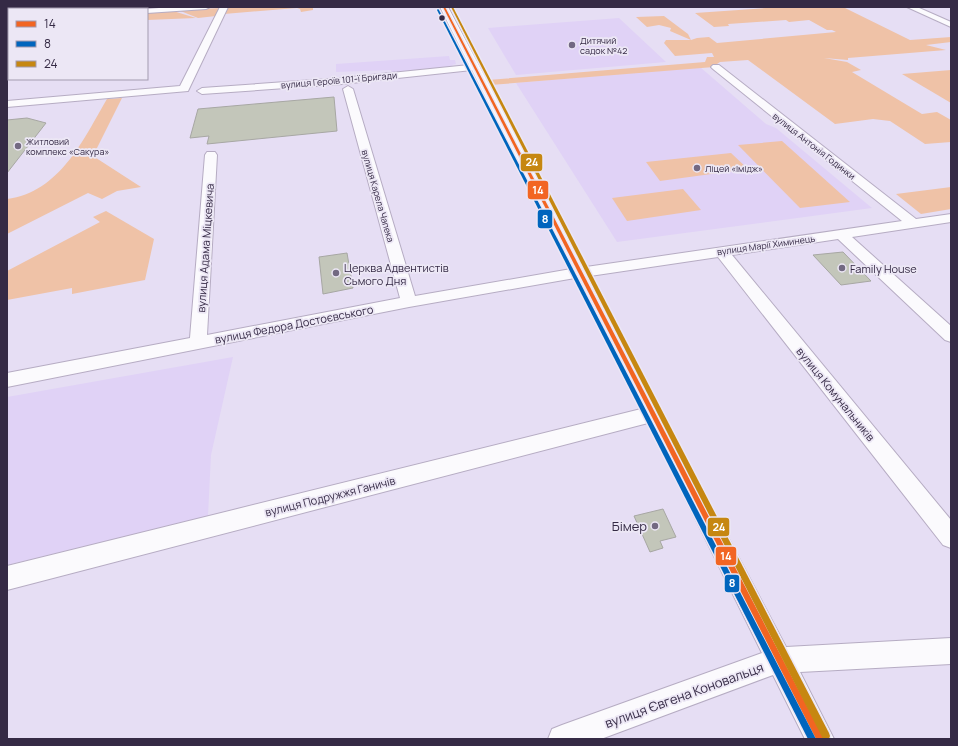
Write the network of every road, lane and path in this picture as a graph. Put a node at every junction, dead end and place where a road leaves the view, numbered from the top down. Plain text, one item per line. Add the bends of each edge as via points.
1 (206, 7) edge
2 (224, 7) edge
3 (444, 7) edge
4 (911, 7) edge
5 (148, 11) edge
6 (951, 25) edge
7 (476, 67) junction
8 (716, 67) dead end
9 (348, 89) dead end
10 (202, 91) dead end
11 (7, 104) edge
12 (211, 155) dead end
13 (951, 218) edge
14 (912, 223) junction
15 (841, 234) junction
16 (721, 251) junction
17 (581, 272) junction
18 (409, 302) junction
19 (951, 336) edge
20 (198, 342) junction
21 (7, 380) edge
22 (654, 414) junction
23 (951, 537) edge
24 (7, 578) edge
25 (951, 651) edge
26 (780, 660) junction
27 (562, 739) edge
28 (820, 739) edge

1 - 5 street
2 - 11 street via 184,89
3 - 7 street
4 - 6 street
7 - 10 street, вулиця Героїв 101-ї Бригади via 342,81
7 - 17 street
8 - 14 street, вулиця Антонія Годинки
9 - 18 street, вулиця Карела Чапека
12 - 20 street, вулиця Адама Міцкевича
13 - 14 street, вулиця Марії Химинець
14 - 15 street, вулиця Марії Химинець
15 - 16 street, вулиця Марії Химинець
15 - 19 street
16 - 17 street, вулиця Марії Химинець
16 - 23 street, вулиця Комунальників
17 - 18 street, вулиця Федора Достоєвського
17 - 22 street
18 - 20 street, вулиця Федора Достоєвського
20 - 21 street, вулиця Федора Достоєвського
22 - 24 street, вулиця Подружжя Ганичів
22 - 26 street
25 - 26 street, вулиця Євгена Коновальця
26 - 27 street, вулиця Євгена Коновальця
26 - 28 street

